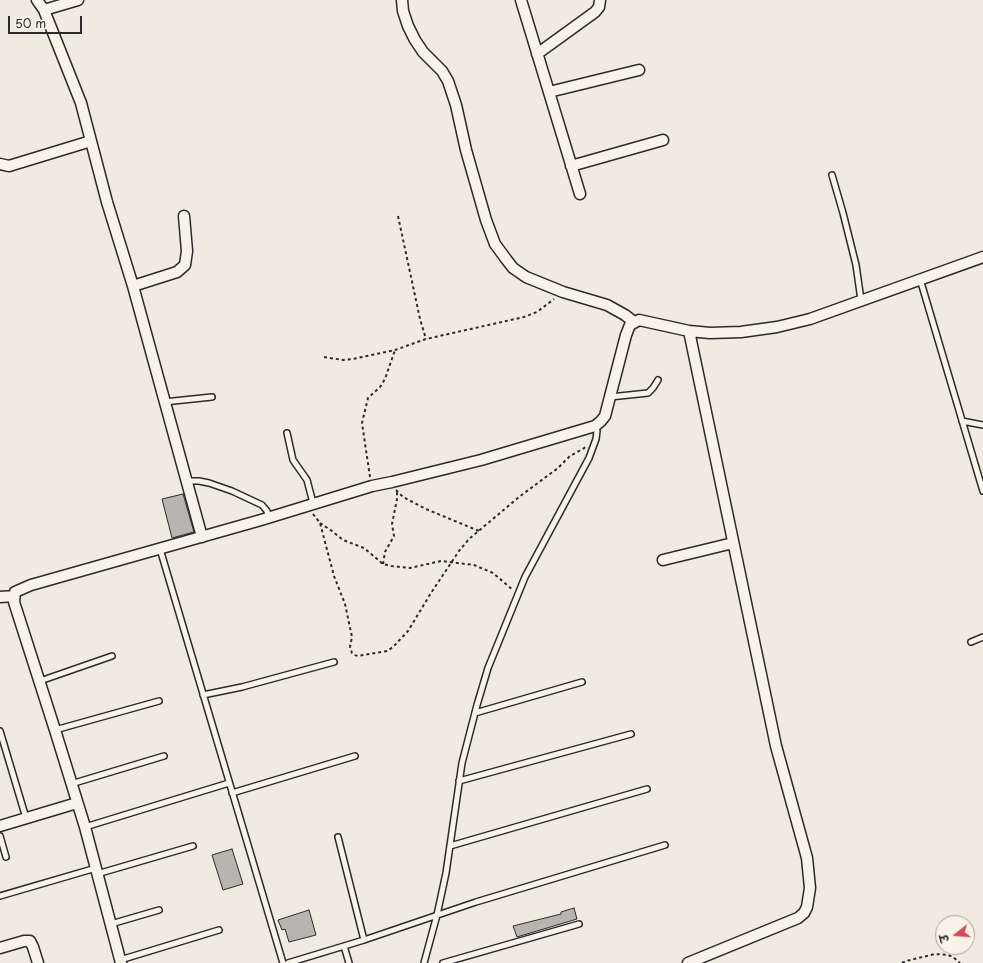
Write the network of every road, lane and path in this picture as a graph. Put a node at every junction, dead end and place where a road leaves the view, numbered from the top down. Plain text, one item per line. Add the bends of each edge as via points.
1 (37, 0) edge
2 (78, 0) edge
3 (402, 0) edge
4 (521, 0) edge
5 (600, 0) edge
6 (44, 10) junction
7 (537, 54) junction
8 (639, 70) dead end
9 (550, 92) junction
10 (663, 140) dead end
11 (92, 141) junction
12 (0, 164) edge
13 (571, 166) junction
14 (832, 175) dead end
15 (580, 194) dead end
16 (184, 216) dead end
17 (398, 216) dead end
18 (983, 257) edge
19 (920, 279) junction
20 (132, 286) junction
21 (563, 292) junction
22 (861, 300) junction
23 (634, 322) junction
24 (688, 331) junction
25 (426, 339) junction
26 (395, 350) junction
27 (324, 357) dead end
28 (658, 380) dead end
29 (212, 397) dead end
30 (609, 397) junction
31 (164, 402) junction
32 (962, 421) junction
33 (983, 425) edge
34 (595, 426) junction
35 (287, 433) dead end
36 (596, 439) junction
37 (983, 468) edge
38 (977, 471) junction
39 (186, 481) junction
40 (392, 482) junction
41 (372, 486) junction
42 (983, 491) edge
43 (397, 492) junction
44 (309, 505) junction
45 (269, 518) junction
46 (320, 523) junction
47 (479, 531) junction
48 (202, 537) junction
49 (733, 543) junction
50 (160, 549) junction
51 (663, 560) dead end
52 (452, 562) junction
53 (382, 564) junction
54 (518, 595) junction
55 (14, 596) junction
56 (0, 597) edge
57 (983, 637) edge
58 (971, 642) dead end
59 (112, 656) dead end
60 (334, 662) dead end
61 (40, 681) junction
62 (582, 682) dead end
63 (203, 695) junction
64 (159, 701) dead end
65 (474, 713) junction
66 (56, 730) junction
67 (0, 731) edge
68 (631, 734) dead end
69 (164, 756) dead end
70 (356, 756) dead end
71 (459, 781) junction
72 (229, 783) junction
73 (71, 784) junction
74 (647, 789) dead end
75 (232, 793) junction
76 (77, 803) junction
77 (26, 818) junction
78 (0, 826) edge
79 (85, 827) junction
80 (0, 836) edge
81 (338, 837) dead end
82 (666, 845) dead end
83 (193, 846) dead end
84 (450, 846) junction
85 (6, 857) dead end
86 (96, 871) junction
87 (0, 896) edge
88 (159, 910) dead end
89 (437, 915) junction
90 (110, 924) junction
91 (579, 924) dead end
92 (219, 930) dead end
93 (364, 940) junction
94 (344, 946) junction
95 (0, 948) edge
96 (458, 961) edge
97 (120, 962) edge
98 (38, 963) edge
99 (283, 963) edge
100 (288, 963) edge
101 (349, 963) edge
102 (424, 963) edge
103 (443, 963) edge
104 (688, 963) edge
105 (902, 963) edge
106 (960, 963) edge

1 - 6 street
2 - 6 street
3 - 21 street via 403,11 415,40 442,71 448,82 486,220 496,244 521,274
4 - 7 street
5 - 7 street via 599,8 595,12
6 - 11 street via 81,102
7 - 9 street
8 - 9 street
9 - 13 street
10 - 13 street
11 - 12 street via 9,166
11 - 20 street
13 - 15 street
14 - 22 lane via 856,265
16 - 20 street via 188,251 185,265 177,272
17 - 25 path
18 - 19 street
19 - 22 street
19 - 32 lane
20 - 31 street
21 - 23 street via 607,305
21 - 25 path via 537,312 524,317
22 - 24 street via 810,319 777,327 741,332
23 - 24 street via 639,320
23 - 30 street via 626,335
24 - 49 street
25 - 26 path
26 - 27 path via 342,360
26 - 41 path via 385,379 368,398 362,423
28 - 30 lane via 648,393
29 - 31 lane
30 - 34 street via 604,416
31 - 39 street
32 - 33 lane
32 - 38 lane
34 - 36 lane
34 - 40 street via 481,460
35 - 44 lane via 293,460 307,480
36 - 47 path via 570,456
36 - 54 lane via 589,458 532,562
37 - 38 lane
38 - 42 lane
39 - 45 lane via 209,483 250,499 264,506
39 - 48 street
40 - 41 street
40 - 43 path
41 - 44 street
43 - 47 path via 426,509
43 - 53 path via 392,524 394,536
44 - 45 street
44 - 46 path
45 - 48 street
46 - 52 path via 334,576 345,604 352,637 350,647 354,656 387,651 400,640
46 - 53 path via 343,540 364,548
47 - 52 path via 469,539
48 - 50 street
49 - 51 street
49 - 104 street via 776,746 807,858 810,888 807,907 798,918
50 - 55 street via 19,589
50 - 63 lane
52 - 53 path via 441,561 410,568
52 - 54 path via 485,569
54 - 65 lane via 488,668
55 - 56 street
55 - 61 street
57 - 58 lane
59 - 61 lane
60 - 63 lane
61 - 66 street
62 - 65 lane
63 - 72 lane
64 - 66 lane
65 - 71 lane
66 - 73 street
67 - 77 lane
68 - 71 lane
69 - 73 lane
70 - 75 lane
71 - 84 lane
72 - 75 lane
72 - 79 lane
73 - 76 street
74 - 84 lane
75 - 99 lane
76 - 77 street
76 - 79 street
77 - 78 street
79 - 86 street
80 - 85 lane
81 - 93 lane
82 - 89 lane
83 - 86 lane
84 - 89 lane
86 - 87 lane
86 - 90 street
88 - 90 lane
89 - 93 lane
89 - 102 lane
90 - 97 street
91 - 96 lane
92 - 97 lane
93 - 94 lane
94 - 100 lane
94 - 101 lane
95 - 98 street via 30,941
96 - 103 lane
105 - 106 path via 935,954 948,955

